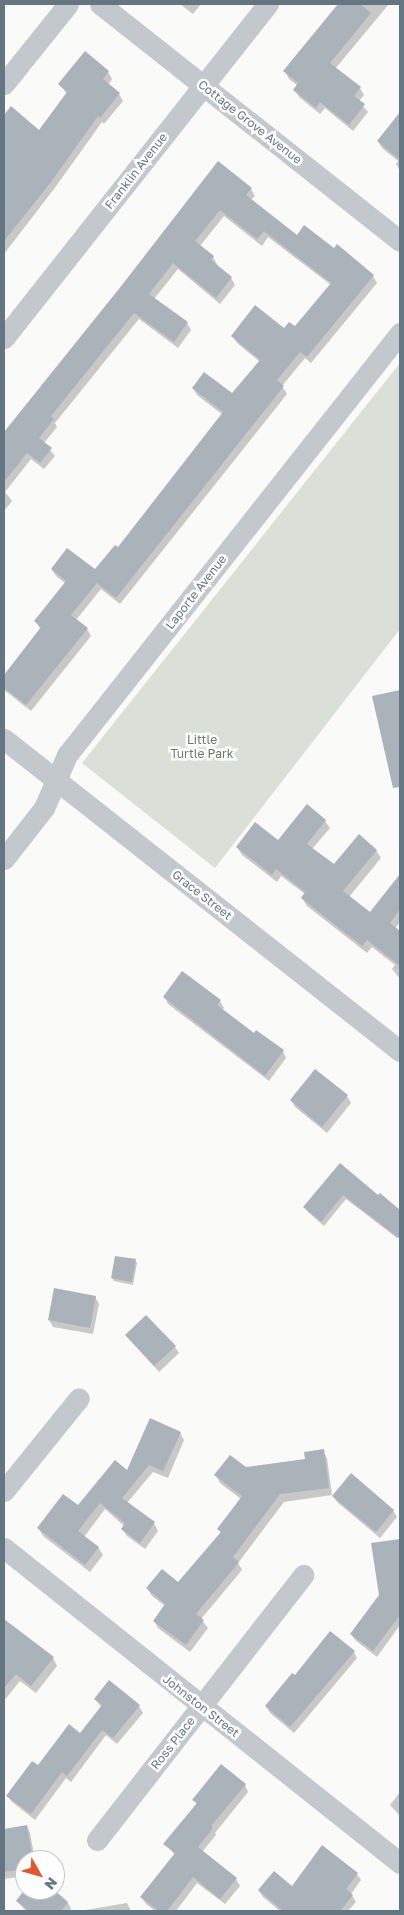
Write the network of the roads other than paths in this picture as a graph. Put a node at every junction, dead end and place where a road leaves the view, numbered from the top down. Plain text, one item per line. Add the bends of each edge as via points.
1 (68, 4) edge
2 (100, 4) edge
3 (268, 4) edge
4 (4, 84) edge
5 (203, 86) junction
6 (400, 241) edge
7 (400, 333) edge
8 (4, 338) edge
9 (4, 739) edge
10 (56, 780) junction
11 (4, 859) edge
12 (400, 1051) edge
13 (79, 1398) dead end
14 (4, 1491) edge
15 (4, 1548) edge
16 (303, 1575) dead end
17 (202, 1706) junction
18 (97, 1840) dead end
19 (400, 1863) edge

1 - 4 street
2 - 5 street, Cottage Grove Avenue
3 - 5 street, Franklin Avenue
5 - 6 street, Cottage Grove Avenue
5 - 8 street, Franklin Avenue
7 - 10 street, Laporte Avenue via 67,755
9 - 10 street, Grace Street
10 - 11 street, Laporte Avenue via 44,808
10 - 12 street, Grace Street
13 - 14 street
15 - 17 street, Johnston Street
16 - 17 street, Ross Place
17 - 18 street, Ross Place
17 - 19 street, Johnston Street

